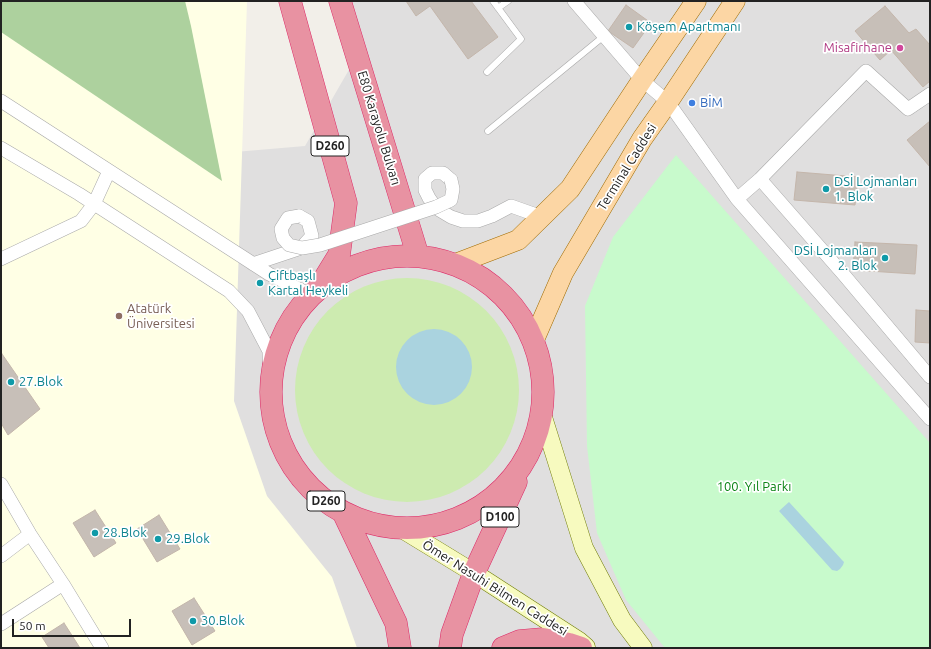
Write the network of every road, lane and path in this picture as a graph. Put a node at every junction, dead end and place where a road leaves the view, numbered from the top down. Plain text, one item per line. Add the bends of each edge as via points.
1 (290, 1) edge
2 (340, 1) edge
3 (493, 1) edge
4 (508, 1) edge
5 (574, 1) edge
6 (696, 1) edge
7 (735, 1) edge
8 (498, 8) junction
9 (604, 36) junction
10 (487, 72) dead end
11 (642, 80) junction
12 (930, 94) edge
13 (1, 101) edge
14 (668, 102) junction
15 (488, 131) dead end
16 (1, 148) edge
17 (109, 171) junction
18 (760, 179) junction
19 (737, 198) junction
20 (94, 204) junction
21 (542, 216) junction
22 (418, 256) junction
23 (1, 259) edge
24 (254, 264) junction
25 (455, 264) junction
26 (314, 291) junction
27 (534, 342) junction
28 (930, 377) edge
29 (270, 379) junction
30 (542, 414) junction
31 (930, 419) edge
32 (526, 461) junction
33 (1, 484) edge
34 (344, 514) junction
35 (402, 529) junction
36 (30, 534) junction
37 (1, 556) edge
38 (474, 573) junction
39 (63, 584) junction
40 (1, 624) edge
41 (102, 648) edge
42 (400, 648) edge
43 (450, 648) edge
44 (503, 648) edge
45 (580, 648) edge
46 (587, 648) edge
47 (643, 648) edge

1 - 26 highway, D260 via 346,203 339,255
2 - 22 highway, E80 Karayolu Bulvarı
3 - 8 lane
4 - 8 lane
5 - 9 street
6 - 11 main road
7 - 14 main road, Terminal Caddesi
8 - 10 lane via 521,39
9 - 11 street
9 - 15 lane
11 - 14 street
11 - 21 main road via 570,189
12 - 18 street via 908,110 866,71
13 - 17 street
14 - 19 street
14 - 27 main road, Terminal Caddesi via 642,139 563,273
16 - 20 street
17 - 20 street
17 - 24 street
18 - 19 street
18 - 28 street
19 - 31 street
20 - 23 street via 81,222
20 - 29 street via 229,291 248,311 269,350
21 - 24 street, bridge via 511,206 478,221 463,222 450,217 436,208 429,198 425,190 424,179 432,173 443,173 451,180 451,200 436,207 320,245 302,248 289,245 283,238 281,229 288,218 299,216 308,221 312,236 301,248
21 - 25 main road via 518,240
22 - 25 highway, D260
22 - 26 highway, D260 via 382,257 348,268
24 - 26 street via 269,274
25 - 27 highway, D260 via 488,282 515,309
26 - 29 highway, D260 via 294,313 278,344
27 - 30 highway, D260 via 543,377
29 - 34 highway, D260 via 272,419 286,458 311,490
30 - 32 highway, D260 via 536,438
30 - 47 main road via 584,548 622,620
32 - 35 highway, D260 via 503,490 473,512 439,526
32 - 38 highway, D100
33 - 36 street
34 - 35 highway, D260 via 372,525
34 - 42 highway, D260 via 396,623
35 - 38 main road, Ömer Nasuhi Bilmen Caddesi
36 - 37 street
36 - 39 street
38 - 43 highway via 452,634
38 - 46 main road, Ömer Nasuhi Bilmen Caddesi via 580,640
39 - 40 street
39 - 41 street
44 - 45 highway via 520,641 543,639

